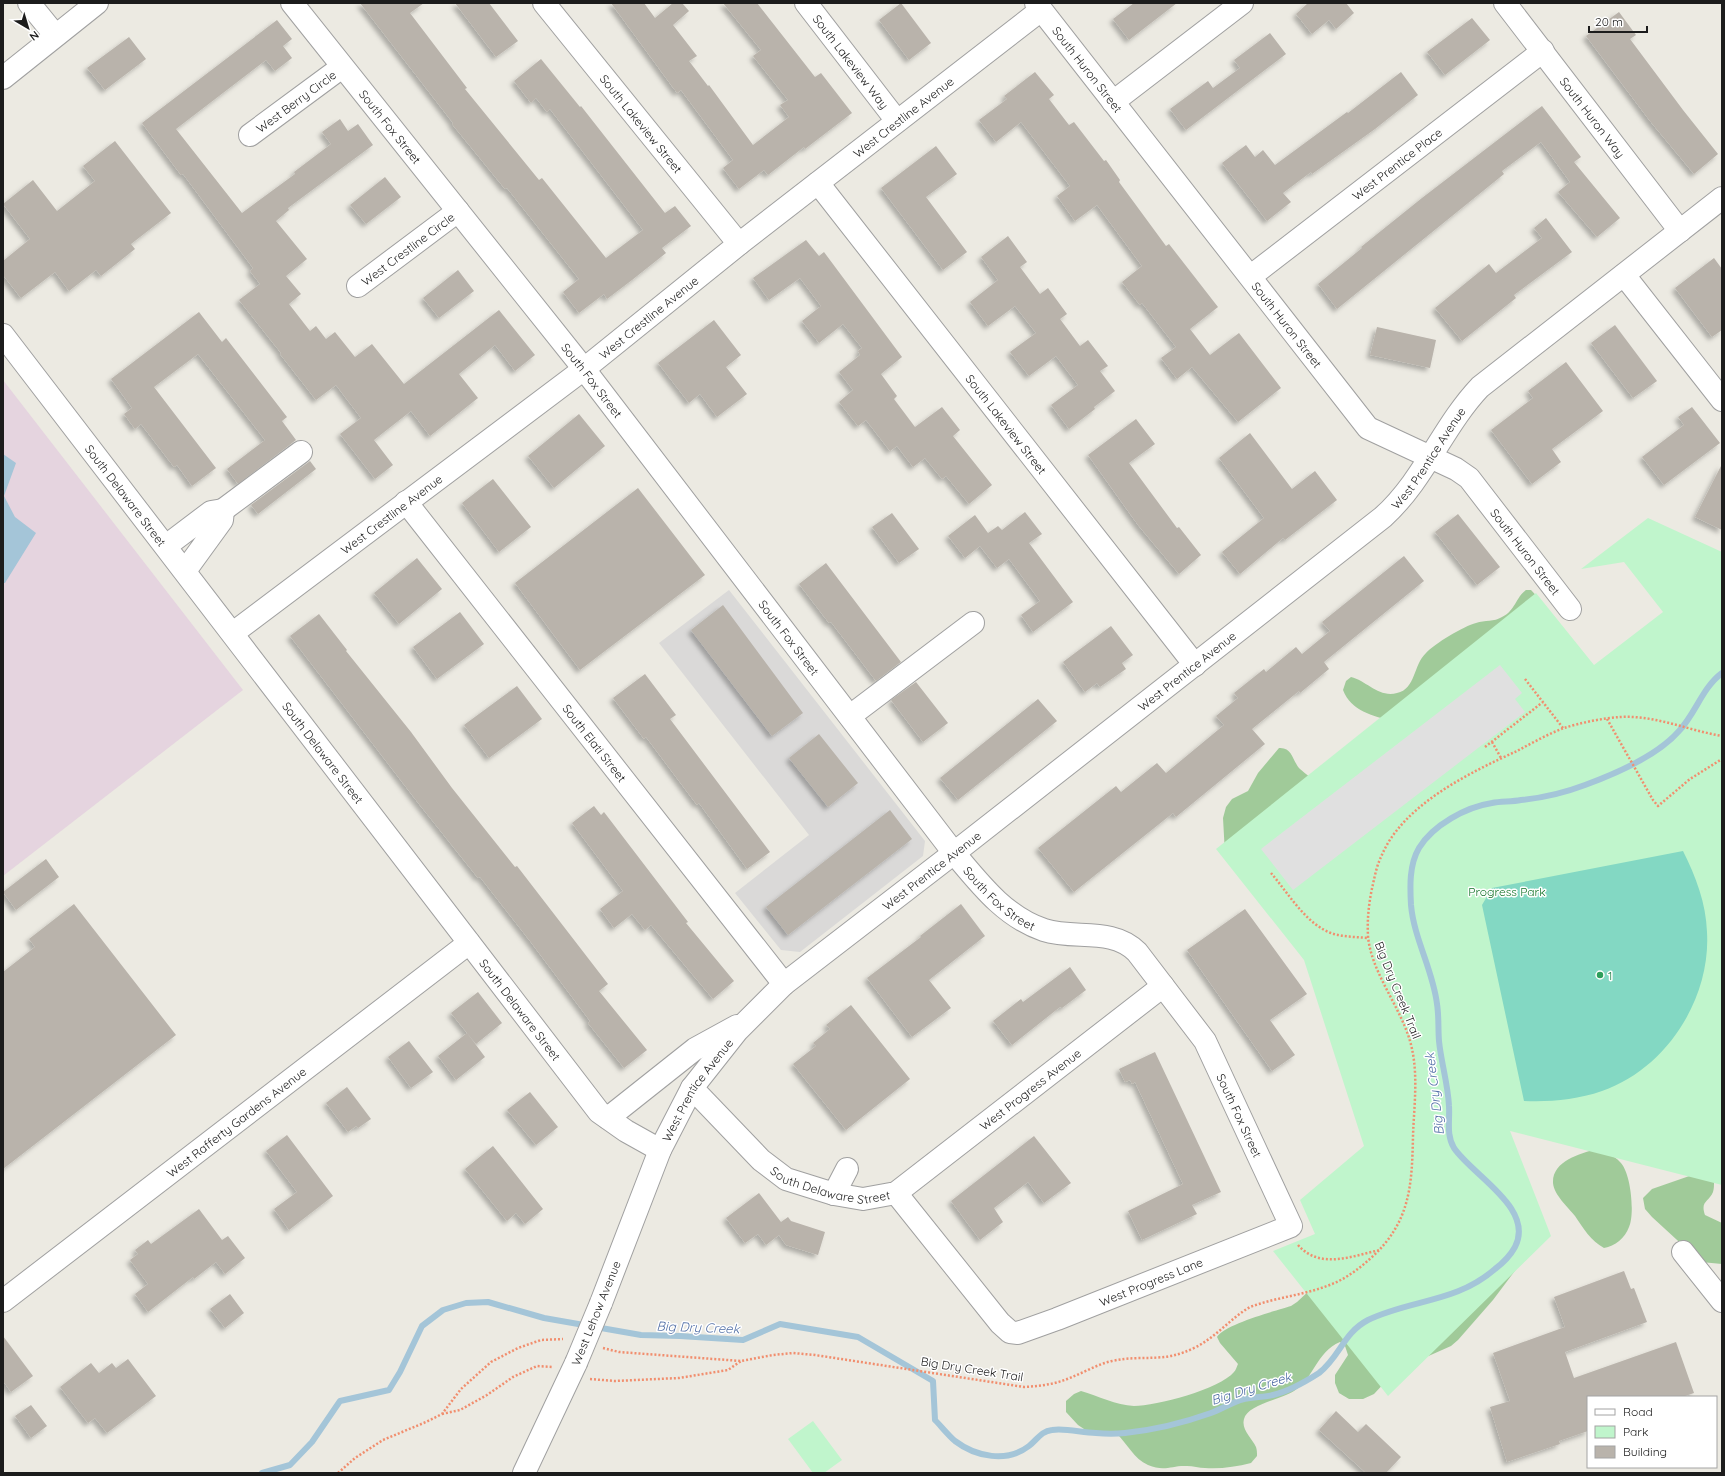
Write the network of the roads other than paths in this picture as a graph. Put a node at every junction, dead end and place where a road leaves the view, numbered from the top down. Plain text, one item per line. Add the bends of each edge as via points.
1 (29, 3) edge
2 (97, 3) edge
3 (292, 3) edge
4 (806, 3) edge
5 (1242, 3) edge
6 (1505, 3) edge
7 (552, 6) edge
8 (1038, 6) edge
9 (55, 36) junction
10 (1543, 51) junction
11 (342, 67) junction
12 (3, 78) edge
13 (1113, 102) junction
14 (897, 121) junction
15 (250, 136) dead end
16 (818, 183) junction
17 (1722, 198) edge
18 (458, 211) junction
19 (1680, 231) junction
20 (739, 244) junction
21 (1624, 275) junction
22 (1251, 276) junction
23 (358, 286) dead end
24 (3, 335) edge
25 (584, 369) junction
26 (1722, 400) edge
27 (301, 452) dead end
28 (1431, 457) junction
29 (406, 502) junction
30 (223, 510) junction
31 (166, 546) junction
32 (185, 571) junction
33 (1570, 609) dead end
34 (973, 623) dead end
35 (233, 633) junction
36 (1194, 665) junction
37 (850, 716) junction
38 (954, 853) junction
39 (469, 943) junction
40 (784, 984) junction
41 (1163, 986) junction
42 (750, 1019) junction
43 (692, 1088) junction
44 (608, 1118) junction
45 (660, 1150) junction
46 (847, 1169) dead end
47 (896, 1193) junction
48 (834, 1194) junction
49 (1292, 1226) joint
50 (1683, 1252) dead end
51 (1722, 1300) edge
52 (3, 1301) edge
53 (1010, 1332) joint
54 (524, 1473) edge

1 - 9 street
2 - 9 street
3 - 11 street, South Fox Street
4 - 14 street, South Lakeview Way
5 - 13 street
6 - 10 street, South Huron Way
7 - 20 street, South Lakeview Street
8 - 13 street, South Huron Street
8 - 14 street, West Crestline Avenue
9 - 12 street
10 - 19 street, South Huron Way
10 - 22 street, West Prentice Place
11 - 15 street, West Berry Circle
11 - 18 street, South Fox Street
13 - 22 street, South Huron Street
14 - 16 street, West Crestline Avenue
16 - 20 street, West Crestline Avenue
16 - 36 street, South Lakeview Street
17 - 19 street, West Prentice Avenue
18 - 23 street, West Crestline Circle
18 - 25 street, South Fox Street
19 - 21 street, West Prentice Avenue
20 - 25 street, West Crestline Avenue
21 - 26 street
21 - 28 street, West Prentice Avenue via 1480,387 1466,403
22 - 28 street, South Huron Street via 1368,428
24 - 31 street, South Delaware Street
25 - 29 street, West Crestline Avenue
25 - 37 street, South Fox Street
27 - 30 street
28 - 33 street, South Huron Street via 1469,478
28 - 36 street, West Prentice Avenue via 1404,495 1383,517
29 - 35 street, West Crestline Avenue
29 - 40 street, South Elati Street
30 - 31 street via 212,512
30 - 32 street via 222,520
31 - 32 street, South Delaware Street
32 - 35 street, South Delaware Street
34 - 37 street
35 - 39 street, South Delaware Street
36 - 38 street, West Prentice Avenue
37 - 38 street, South Fox Street
38 - 40 street, West Prentice Avenue
38 - 41 street, South Fox Street via 989,894 1022,919 1044,930 1121,940 1137,952
39 - 44 street, South Delaware Street via 599,1112
39 - 52 street, West Rafferty Gardens Avenue
40 - 42 street, West Prentice Avenue
41 - 47 street, West Progress Avenue
41 - 49 street, South Fox Street via 1205,1041
42 - 43 street, West Prentice Avenue via 737,1031
42 - 44 street via 695,1049
43 - 45 street, West Prentice Avenue
43 - 48 street, South Delaware Street via 761,1160 786,1179
44 - 45 street, South Delaware Street via 626,1132
45 - 54 street, West Lehow Avenue, bridge via 601,1303 583,1371
46 - 48 street
47 - 48 street, South Delaware Street via 863,1199
47 - 53 street, South Delaware Street via 989,1310
49 - 53 street, West Progress Lane via 1028,1330
50 - 51 street

